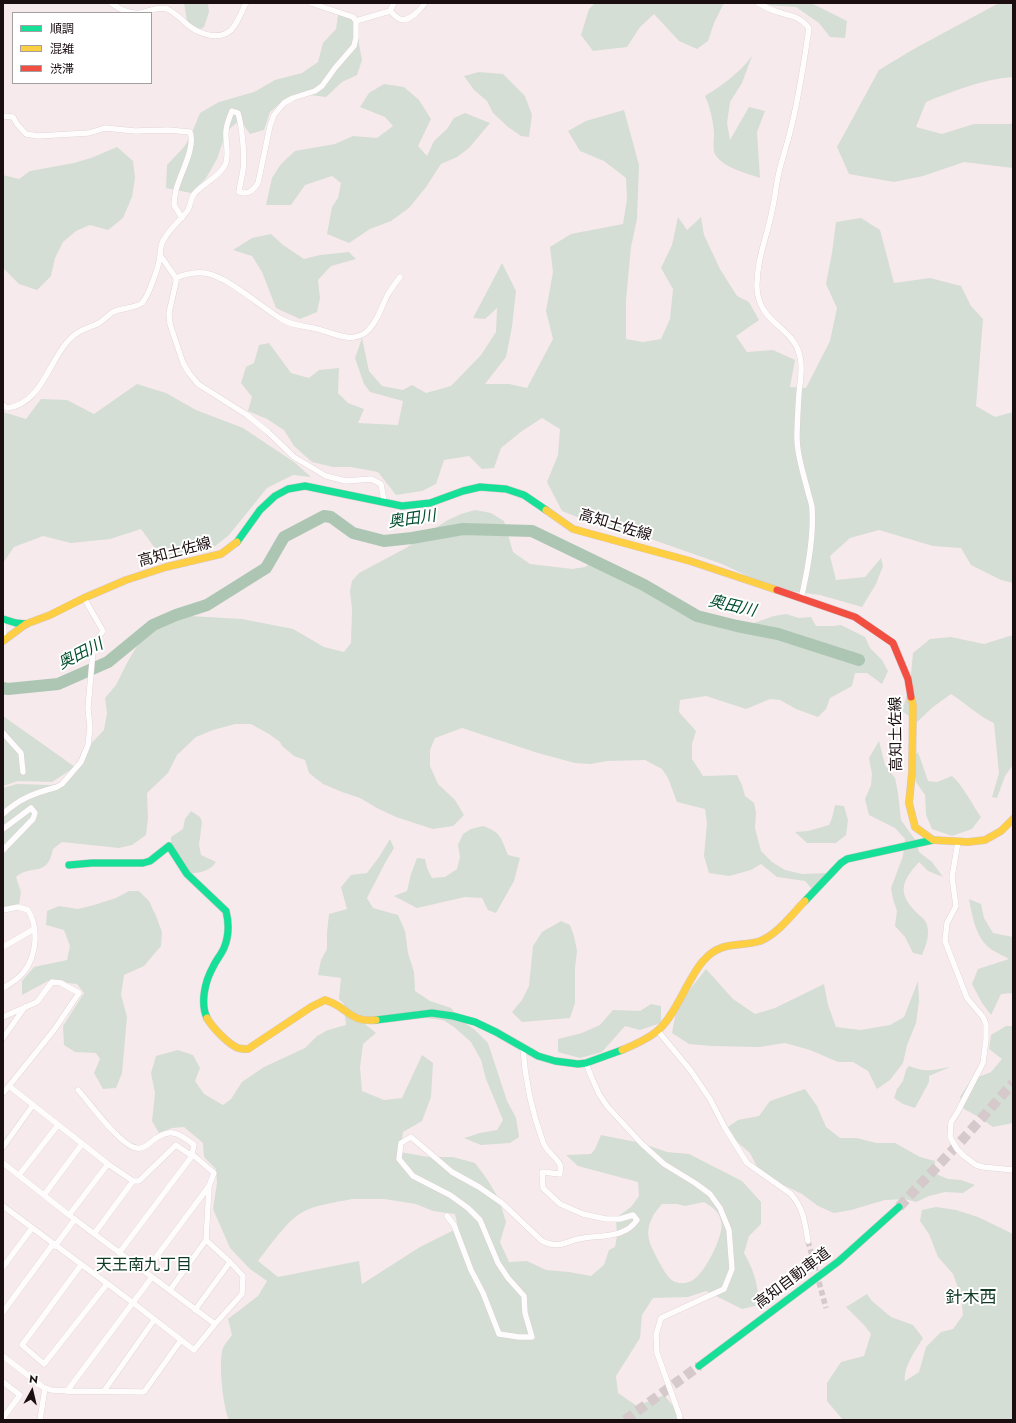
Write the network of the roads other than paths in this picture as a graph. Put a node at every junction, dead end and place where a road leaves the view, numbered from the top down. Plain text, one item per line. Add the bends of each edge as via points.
1 (111, 3) edge
2 (246, 3) edge
3 (311, 3) edge
4 (394, 3) edge
5 (426, 3) edge
6 (758, 3) edge
7 (390, 11) junction
8 (132, 12) edge
9 (143, 12) edge
10 (356, 21) junction
11 (3, 116) edge
12 (182, 218) junction
13 (160, 255) junction
14 (400, 276) dead end
15 (176, 278) junction
16 (3, 405) edge
17 (384, 501) junction
18 (84, 598) junction
19 (801, 599) junction
20 (3, 619) edge
21 (26, 624) junction
22 (3, 625) edge
23 (3, 641) edge
24 (3, 733) edge
25 (23, 772) dead end
26 (3, 814) edge
27 (1013, 819) edge
28 (3, 829) edge
29 (933, 840) junction
30 (958, 842) junction
31 (3, 850) edge
32 (69, 865) dead end
33 (3, 910) edge
34 (34, 929) junction
35 (3, 947) edge
36 (3, 988) edge
37 (25, 1007) junction
38 (3, 1017) edge
39 (658, 1031) junction
40 (3, 1038) edge
41 (523, 1048) junction
42 (586, 1063) junction
43 (9, 1086) junction
44 (78, 1090) dead end
45 (3, 1093) edge
46 (33, 1105) junction
47 (58, 1125) junction
48 (82, 1144) junction
49 (3, 1147) edge
50 (192, 1155) junction
51 (3, 1162) edge
52 (108, 1164) junction
53 (1013, 1170) edge
54 (19, 1175) junction
55 (133, 1182) junction
56 (209, 1186) junction
57 (44, 1195) junction
58 (899, 1206) tunnel mouth
59 (4, 1208) edge
60 (69, 1215) junction
61 (447, 1216) dead end
62 (75, 1219) junction
63 (32, 1228) junction
64 (94, 1234) junction
65 (206, 1240) junction
66 (808, 1241) tunnel mouth
67 (54, 1245) junction
68 (119, 1253) junction
69 (230, 1262) junction
70 (81, 1265) junction
71 (3, 1267) edge
72 (145, 1272) junction
73 (152, 1278) junction
74 (107, 1284) junction
75 (170, 1290) junction
76 (132, 1302) junction
77 (195, 1310) junction
78 (3, 1312) edge
79 (154, 1320) junction
80 (215, 1324) junction
81 (181, 1340) junction
82 (3, 1356) edge
83 (699, 1366) tunnel mouth
84 (3, 1382) edge
85 (45, 1388) junction
86 (67, 1391) junction
87 (104, 1391) junction
88 (3, 1418) edge
89 (40, 1420) edge
90 (680, 1420) edge

1 - 8 street
2 - 9 street via 231,31 212,36 190,27 167,9 158,8
3 - 10 street via 353,17
4 - 7 street
5 - 7 street via 406,20 400,19
6 - 19 street via 780,13 795,16 809,28 795,111 762,248 757,289 764,312 788,333 795,344 802,371 797,440 812,508 812,525
7 - 10 street
10 - 12 street via 354,46 322,86 284,103 274,115 258,183 251,192 239,192 243,169 240,119 238,113 232,111 226,133 226,164 221,172 193,195 189,208
11 - 12 street via 13,117 26,134 38,136 89,133 105,128 190,132 191,149 176,190 174,205
12 - 13 street via 162,241
13 - 15 street
13 - 16 street via 148,293 141,303 113,312 100,323 72,336 28,399 14,407 7,408
14 - 15 street via 373,324 354,338 284,321 227,282 207,273 195,272
15 - 17 street via 169,313 170,324 183,363 193,379 258,424 294,457 326,476 346,481 371,479 381,484
17 - 18 main road, 高知土佐線 via 305,486 288,489 275,496 260,510 236,544 221,554 166,567
17 - 19 main road, 高知土佐線 via 402,506 430,503 480,487 506,489 524,495 573,529 690,561
18 - 21 main road, 高知土佐線
18 - 26 street via 103,631 94,644 88,708 88,745 81,762 62,784 25,797
19 - 29 main road, 高知土佐線 via 855,617 893,643 908,679 913,705 909,803 915,827
20 - 21 main road
21 - 23 main road, 高知土佐線
22 - 23 street
24 - 25 street via 21,754
27 - 30 main road via 986,840
28 - 31 street via 31,808 35,813 33,819
29 - 30 main road
29 - 39 main road via 847,859 841,863 769,936 759,941 729,945 706,957
30 - 53 street via 952,876 956,906 947,923 945,941 967,998 986,1024 986,1039 983,1063 951,1122 950,1137 957,1149 976,1165
32 - 41 main road via 143,863 150,861 169,846 185,872 226,911 228,933 224,948 206,983 204,999 206,1016 211,1025 239,1048 248,1049 325,1000 354,1018 368,1021 432,1013 453,1016 475,1022
33 - 34 street via 18,907 28,910
34 - 35 street
34 - 36 street via 34,953 31,961 14,982
37 - 38 street
37 - 40 street
37 - 43 street via 37,1002 52,982 78,993 54,1030
39 - 42 main road via 629,1047
39 - 66 street via 695,1076 747,1163 795,1198 804,1214
41 - 42 main road via 555,1061
41 - 61 street via 525,1072 543,1144 560,1164 560,1174 542,1172 543,1188 560,1204 583,1214 606,1219 633,1215 637,1220 612,1236 583,1238 560,1245 550,1245 542,1241 502,1203 452,1172 411,1137 401,1143 399,1160 413,1176 450,1195 480,1220 498,1263 524,1296 525,1313 532,1337 519,1337 499,1334 454,1225
42 - 90 street via 607,1106 664,1164 710,1194 720,1208 729,1230 732,1269 724,1289 662,1318 656,1335 657,1353
43 - 45 street
43 - 46 street
44 - 50 street via 127,1145 145,1147 159,1135 175,1132 194,1145
46 - 47 street
46 - 49 street
47 - 48 street
47 - 54 street
48 - 52 street
48 - 57 street
50 - 55 street via 176,1145 139,1181
50 - 56 street via 214,1173
50 - 68 street
51 - 54 street
52 - 55 street
52 - 60 street
54 - 57 street
55 - 64 street
56 - 65 street
56 - 72 street
57 - 60 street
58 - 83 main road, 高知自動車道 via 839,1261
59 - 63 street
60 - 62 street
62 - 64 street
62 - 67 street
63 - 67 street
63 - 71 street
64 - 68 street
65 - 69 street
65 - 75 street
67 - 70 street
67 - 78 street
68 - 72 street
69 - 77 street
69 - 80 street via 243,1276 242,1294
70 - 74 street
70 - 74 street via 22,1345 44,1364
72 - 73 street
73 - 75 street
73 - 76 street
74 - 76 street
75 - 77 street
76 - 79 street
76 - 86 street
77 - 80 street
79 - 81 street
79 - 87 street
80 - 81 street via 194,1350
81 - 87 street via 144,1392
82 - 85 street
84 - 88 street via 20,1395
85 - 86 street
85 - 89 street
86 - 87 street

